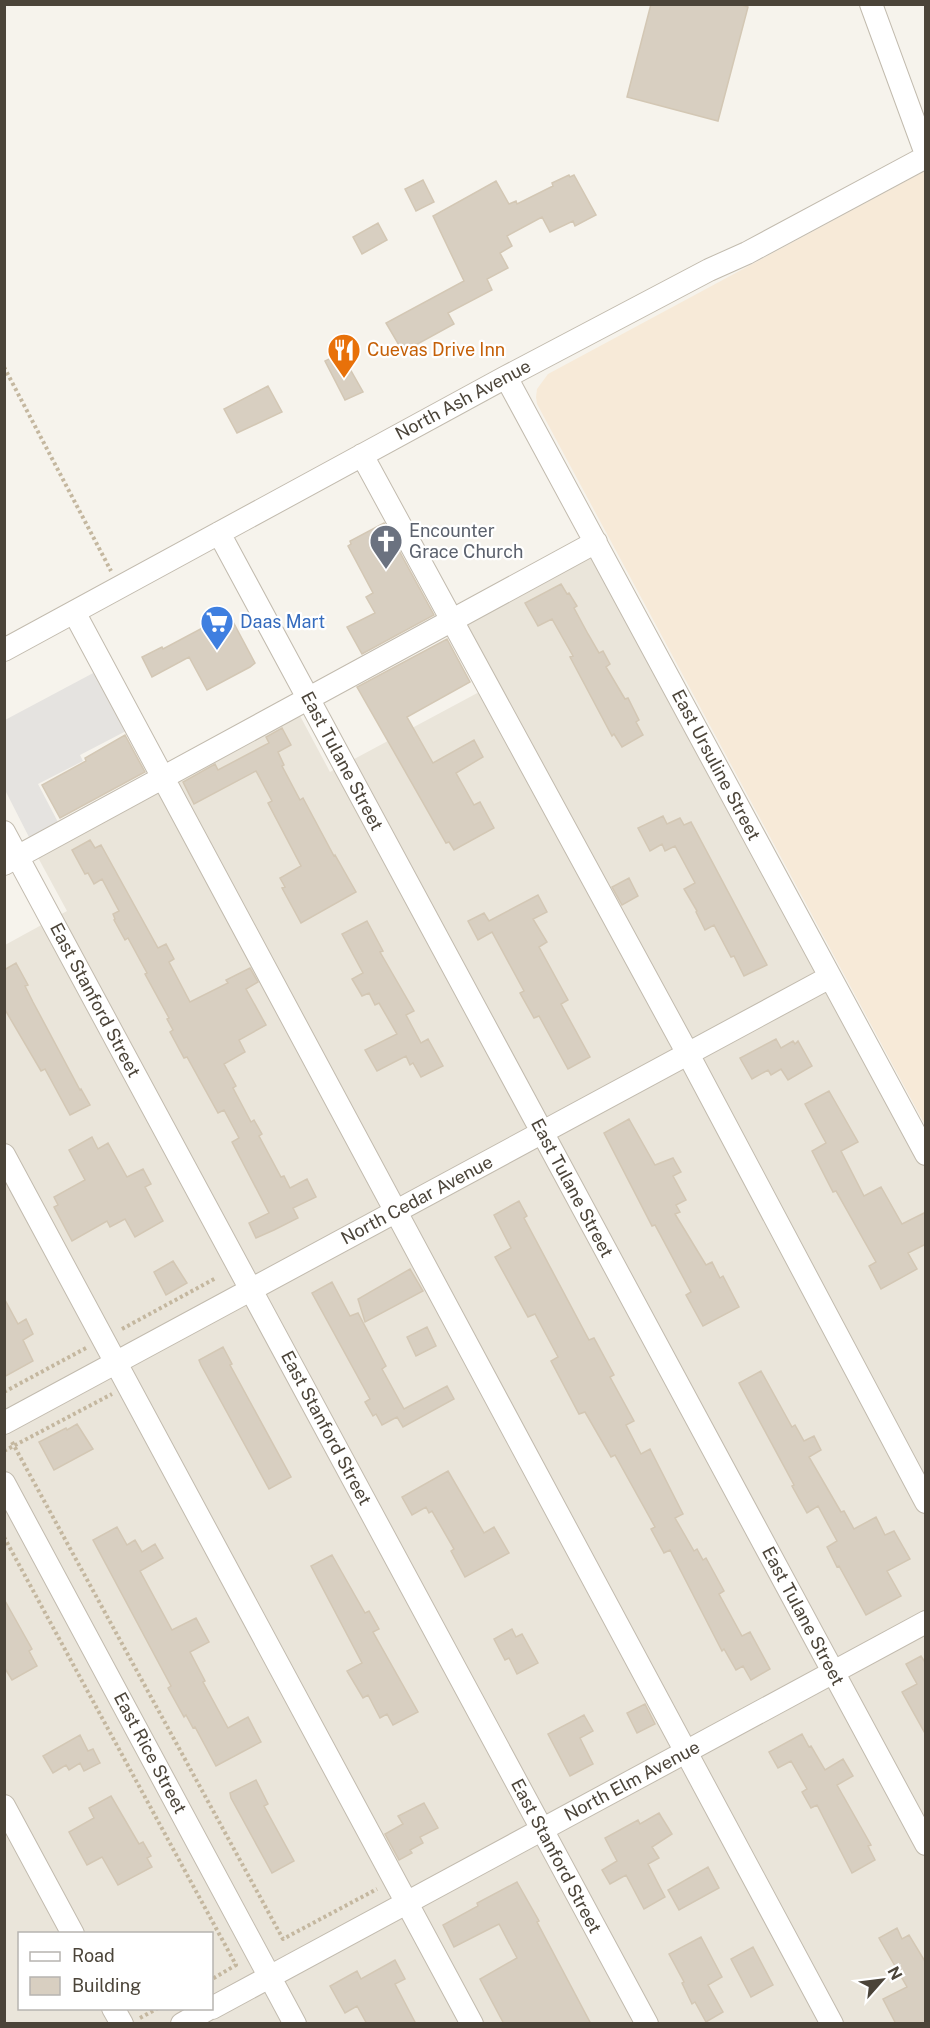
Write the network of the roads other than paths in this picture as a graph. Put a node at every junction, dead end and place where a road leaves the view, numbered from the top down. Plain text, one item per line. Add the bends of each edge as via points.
1 (871, 4) edge
2 (926, 156) edge
3 (506, 377) junction
4 (362, 455) junction
5 (219, 533) junction
6 (596, 542) junction
7 (74, 612) junction
8 (453, 620) junction
9 (4, 650) edge
10 (309, 699) junction
11 (163, 777) junction
12 (4, 832) edge
13 (11, 860) edge
14 (830, 977) junction
15 (688, 1054) junction
16 (543, 1133) junction
17 (926, 1154) edge
18 (4, 1155) edge
19 (396, 1212) junction
20 (251, 1290) junction
21 (117, 1363) junction
22 (7, 1430) edge
23 (4, 1483) edge
24 (926, 1502) edge
25 (926, 1622) edge
26 (833, 1672) junction
27 (686, 1751) junction
28 (4, 1806) edge
29 (542, 1829) junction
30 (926, 1844) edge
31 (406, 1902) junction
32 (72, 1932) edge
33 (270, 1976) junction
34 (213, 2007) edge
35 (115, 2010) edge
36 (207, 2010) edge
37 (122, 2024) edge
38 (182, 2024) edge
39 (295, 2024) edge
40 (472, 2024) edge
41 (647, 2024) edge
42 (832, 2024) edge

1 - 2 street
2 - 3 street, North Ash Avenue
3 - 4 street, North Ash Avenue
3 - 6 street, East Ursuline Street
4 - 5 street, North Ash Avenue
4 - 8 street
5 - 7 street, North Ash Avenue
5 - 10 street, East Tulane Street
6 - 8 street
6 - 14 street, East Ursuline Street
7 - 9 street, North Ash Avenue
7 - 11 street
8 - 10 street
8 - 15 street
10 - 11 street
10 - 16 street, East Tulane Street
11 - 13 street
11 - 19 street
12 - 13 street, East Stanford Street
13 - 20 street, East Stanford Street
14 - 15 street, North Cedar Avenue
14 - 17 street, East Ursuline Street
15 - 16 street, North Cedar Avenue
15 - 24 street
16 - 19 street, North Cedar Avenue
16 - 26 street, East Tulane Street
18 - 21 street
19 - 20 street, North Cedar Avenue
19 - 27 street
20 - 21 street, North Cedar Avenue
20 - 29 street, East Stanford Street
21 - 22 street, North Cedar Avenue
21 - 31 street
23 - 33 street, East Rice Street
25 - 26 street, North Elm Avenue
26 - 27 street, North Elm Avenue
26 - 30 street, East Tulane Street
27 - 29 street, North Elm Avenue
27 - 42 street
28 - 32 street
29 - 31 street, North Elm Avenue
29 - 41 street, East Stanford Street
31 - 33 street, North Elm Avenue
31 - 40 street
33 - 34 street, North Elm Avenue
33 - 39 street, East Rice Street
35 - 37 street
36 - 38 street, North Elm Avenue

